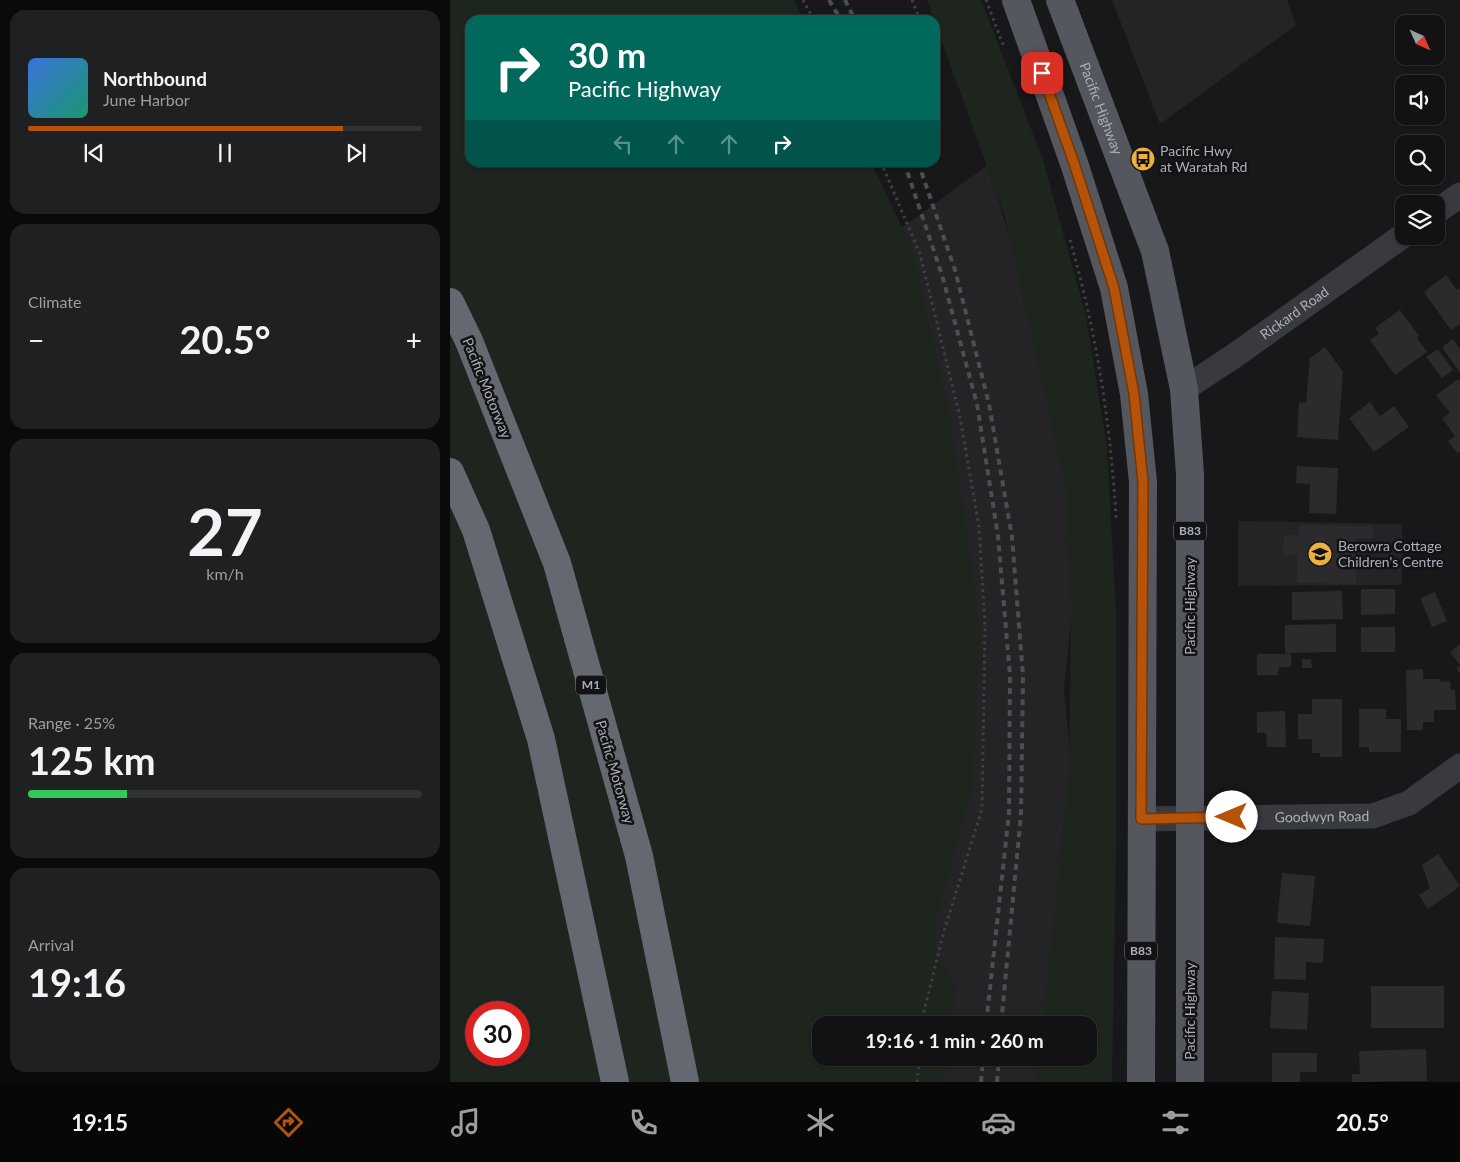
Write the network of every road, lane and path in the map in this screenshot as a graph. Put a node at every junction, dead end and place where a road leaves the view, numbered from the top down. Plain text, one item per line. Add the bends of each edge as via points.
1 (803, 0) edge
2 (912, 0) edge
3 (986, 0) edge
4 (1016, 0) edge
5 (1060, 0) edge
6 (811, 15) edge
7 (918, 15) edge
8 (1005, 50) dead end
9 (883, 167) edge
10 (1460, 195) edge
11 (1445, 206) edge
12 (1070, 240) dead end
13 (1395, 241) edge
14 (450, 302) edge
15 (1184, 389) junction
16 (450, 472) edge
17 (1116, 525) dead end
18 (1460, 766) edge
19 (1190, 818) junction
20 (1141, 819) junction
21 (924, 1016) edge
22 (919, 1066) edge
23 (615, 1082) edge
24 (685, 1082) edge
25 (917, 1082) edge
26 (1140, 1082) edge
27 (1190, 1082) edge

1 - 6 path
2 - 7 path
3 - 8 path
4 - 20 main road, B83 via 1114,288 1134,394 1143,482
5 - 15 main road, Pacific Highway / B83 via 1155,252
9 - 21 path via 920,254 960,417 979,527 985,625 982,809 944,932
10 - 11 street
12 - 17 path via 1095,342 1113,467
13 - 15 street, Rickard Road
14 - 24 highway, Pacific Motorway / M1 via 469,340 556,563 639,856
15 - 19 main road, Pacific Highway / B83 via 1190,476
16 - 23 highway via 476,530 541,739
18 - 19 street, Goodwyn Road via 1409,803 1373,816
19 - 20 street, Goodwyn Road
19 - 27 main road, Pacific Highway / B83
20 - 26 main road, B83
22 - 25 path

